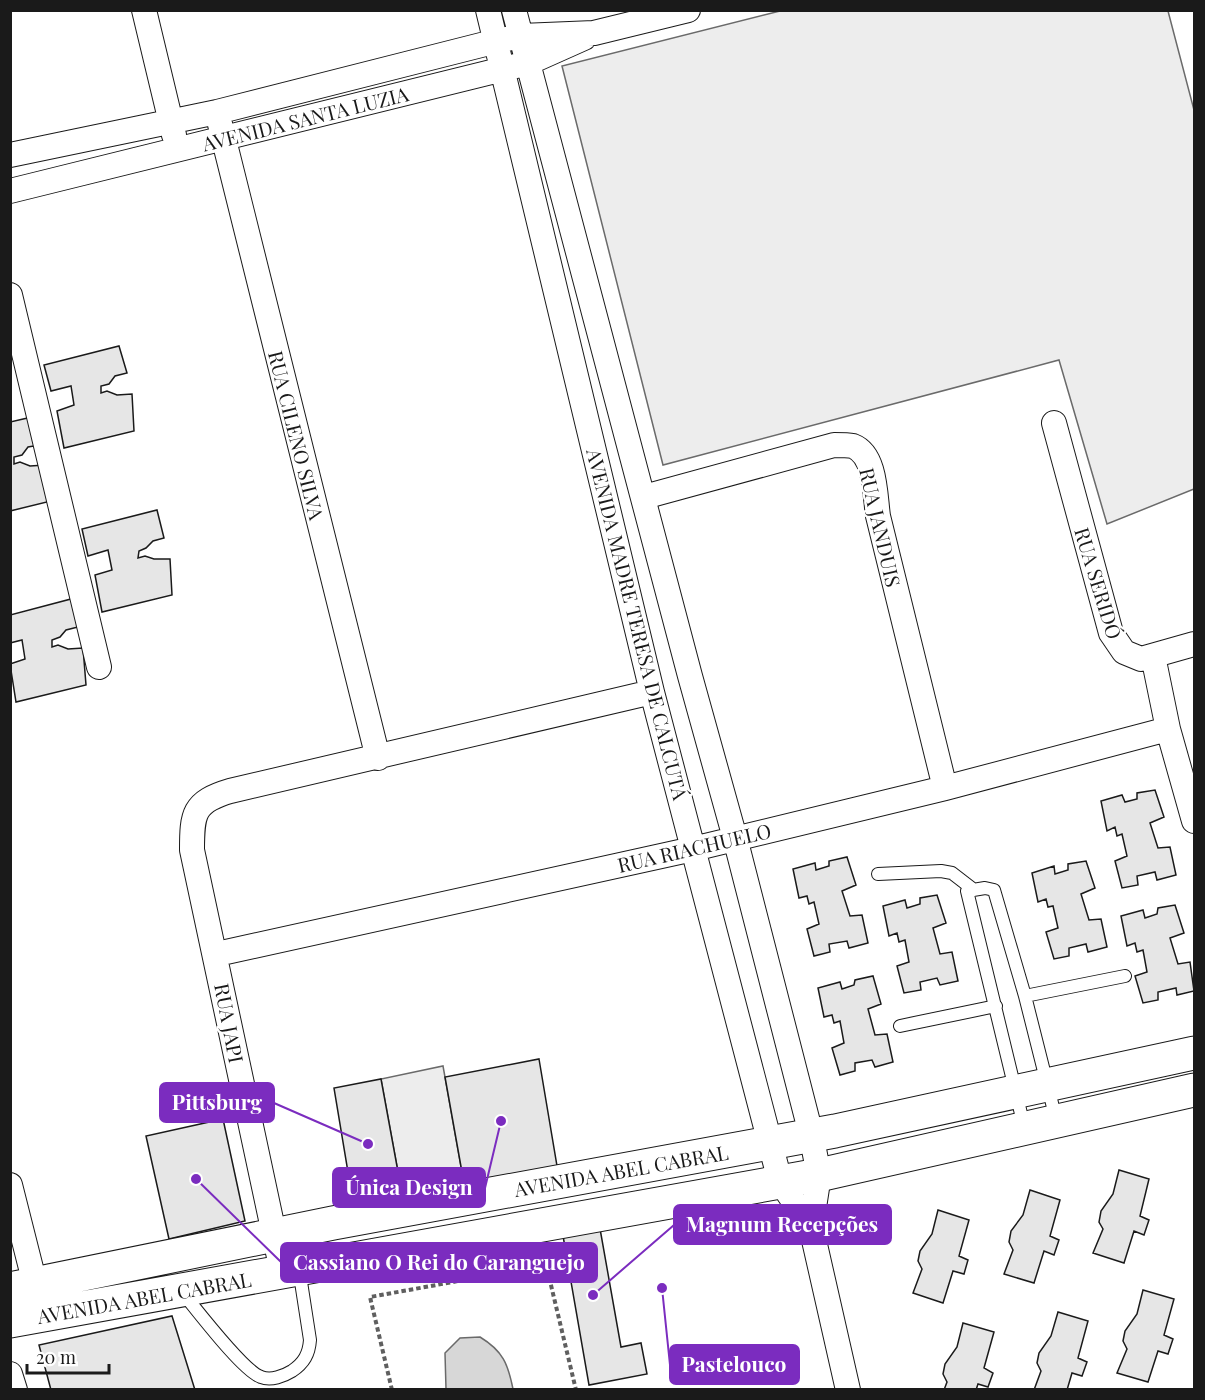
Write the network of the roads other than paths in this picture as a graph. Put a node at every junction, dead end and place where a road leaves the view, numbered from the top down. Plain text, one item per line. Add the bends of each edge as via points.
1 (144, 10) edge
2 (488, 10) edge
3 (514, 10) edge
4 (688, 10) edge
5 (594, 33) junction
6 (521, 36) junction
7 (497, 41) junction
8 (528, 63) junction
9 (504, 69) junction
10 (217, 112) junction
11 (171, 121) junction
12 (224, 139) junction
13 (178, 149) junction
14 (10, 155) edge
15 (10, 191) edge
16 (10, 295) edge
17 (1054, 423) dead end
18 (644, 497) junction
19 (1194, 644) edge
20 (1153, 656) junction
21 (99, 667) dead end
22 (652, 692) junction
23 (1168, 729) junction
24 (378, 758) junction
25 (945, 788) junction
26 (1194, 821) edge
27 (735, 837) junction
28 (693, 849) junction
29 (878, 874) dead end
30 (974, 890) junction
31 (217, 954) junction
32 (1125, 976) dead end
33 (1025, 996) junction
34 (996, 1006) junction
35 (900, 1026) dead end
36 (1194, 1053) edge
37 (1032, 1088) junction
38 (1194, 1090) edge
39 (1056, 1120) junction
40 (1024, 1128) junction
41 (811, 1134) junction
42 (771, 1142) junction
43 (819, 1175) junction
44 (780, 1181) junction
45 (10, 1185) edge
46 (811, 1227) junction
47 (274, 1237) junction
48 (291, 1269) junction
49 (23, 1287) edge
50 (182, 1292) junction
51 (10, 1321) edge
52 (10, 1374) edge
53 (15, 1389) edge
54 (848, 1389) edge

1 - 11 street
2 - 7 street, AVENIDA MADRE TERESA DE CALCUTÁ
3 - 6 street, AVENIDA MADRE TERESA DE CALCUTÁ
4 - 5 street, AVENIDA SANTA LUZIA
5 - 6 street, AVENIDA SANTA LUZIA
5 - 8 street, AVENIDA SANTA LUZIA
6 - 7 street, AVENIDA SANTA LUZIA
6 - 8 street, AVENIDA MADRE TERESA DE CALCUTÁ
7 - 9 street, AVENIDA MADRE TERESA DE CALCUTÁ
7 - 10 street, AVENIDA SANTA LUZIA
8 - 9 street, AVENIDA SANTA LUZIA
8 - 18 street, AVENIDA MADRE TERESA DE CALCUTÁ
9 - 12 street, AVENIDA SANTA LUZIA
9 - 22 street, AVENIDA MADRE TERESA DE CALCUTÁ
10 - 11 street, AVENIDA SANTA LUZIA
10 - 12 street, RUA CILENO SILVA
11 - 13 street
11 - 14 street, AVENIDA SANTA LUZIA
12 - 13 street, AVENIDA SANTA LUZIA
12 - 24 street, RUA CILENO SILVA
13 - 15 street, AVENIDA SANTA LUZIA
16 - 21 street
17 - 20 street, RUA SERIDÓ via 1111,633 1118,646 1133,658
18 - 25 street, RUA JANDUIS via 834,445 861,450 871,470 878,516
18 - 27 street, AVENIDA MADRE TERESA DE CALCUTÁ
19 - 20 street
20 - 23 street
22 - 24 street, RUA JAPI
22 - 28 street, AVENIDA MADRE TERESA DE CALCUTÁ
23 - 25 street, RUA RIACHUELO
23 - 26 street
24 - 31 street, RUA JAPI via 208,798 196,810 192,850
25 - 27 street, RUA RIACHUELO
27 - 28 street, RUA RIACHUELO
27 - 41 street, AVENIDA MADRE TERESA DE CALCUTÁ
28 - 31 street, RUA RIACHUELO
28 - 42 street, AVENIDA MADRE TERESA DE CALCUTÁ
29 - 30 lane via 941,871 952,873
30 - 33 lane via 994,890
30 - 34 lane via 966,893
31 - 47 street, RUA JAPI
32 - 33 lane
33 - 37 lane
34 - 35 lane
34 - 37 lane
36 - 37 main road, AVENIDA ABEL CABRAL
37 - 39 lane
37 - 40 lane
37 - 41 main road, AVENIDA ABEL CABRAL
38 - 39 main road, AVENIDA ABEL CABRAL
39 - 40 main road, AVENIDA ABEL CABRAL
40 - 43 main road, AVENIDA ABEL CABRAL
41 - 42 main road, AVENIDA ABEL CABRAL
41 - 43 street, AVENIDA MADRE TERESA DE CALCUTÁ
42 - 44 street, AVENIDA MADRE TERESA DE CALCUTÁ
42 - 47 main road, AVENIDA ABEL CABRAL
43 - 44 main road, AVENIDA ABEL CABRAL
43 - 46 street, AVENIDA MADRE TERESA DE CALCUTÁ
44 - 46 street, AVENIDA MADRE TERESA DE CALCUTÁ
44 - 48 main road, AVENIDA ABEL CABRAL
45 - 49 street
46 - 54 street, AVENIDA MADRE TERESA DE CALCUTÁ
47 - 48 street, RUA JAPI
47 - 49 main road, AVENIDA ABEL CABRAL
48 - 50 main road, AVENIDA ABEL CABRAL
48 - 50 lane via 310,1340 309,1350 290,1373 272,1378 261,1378 244,1364
50 - 51 main road, AVENIDA ABEL CABRAL
52 - 53 street

